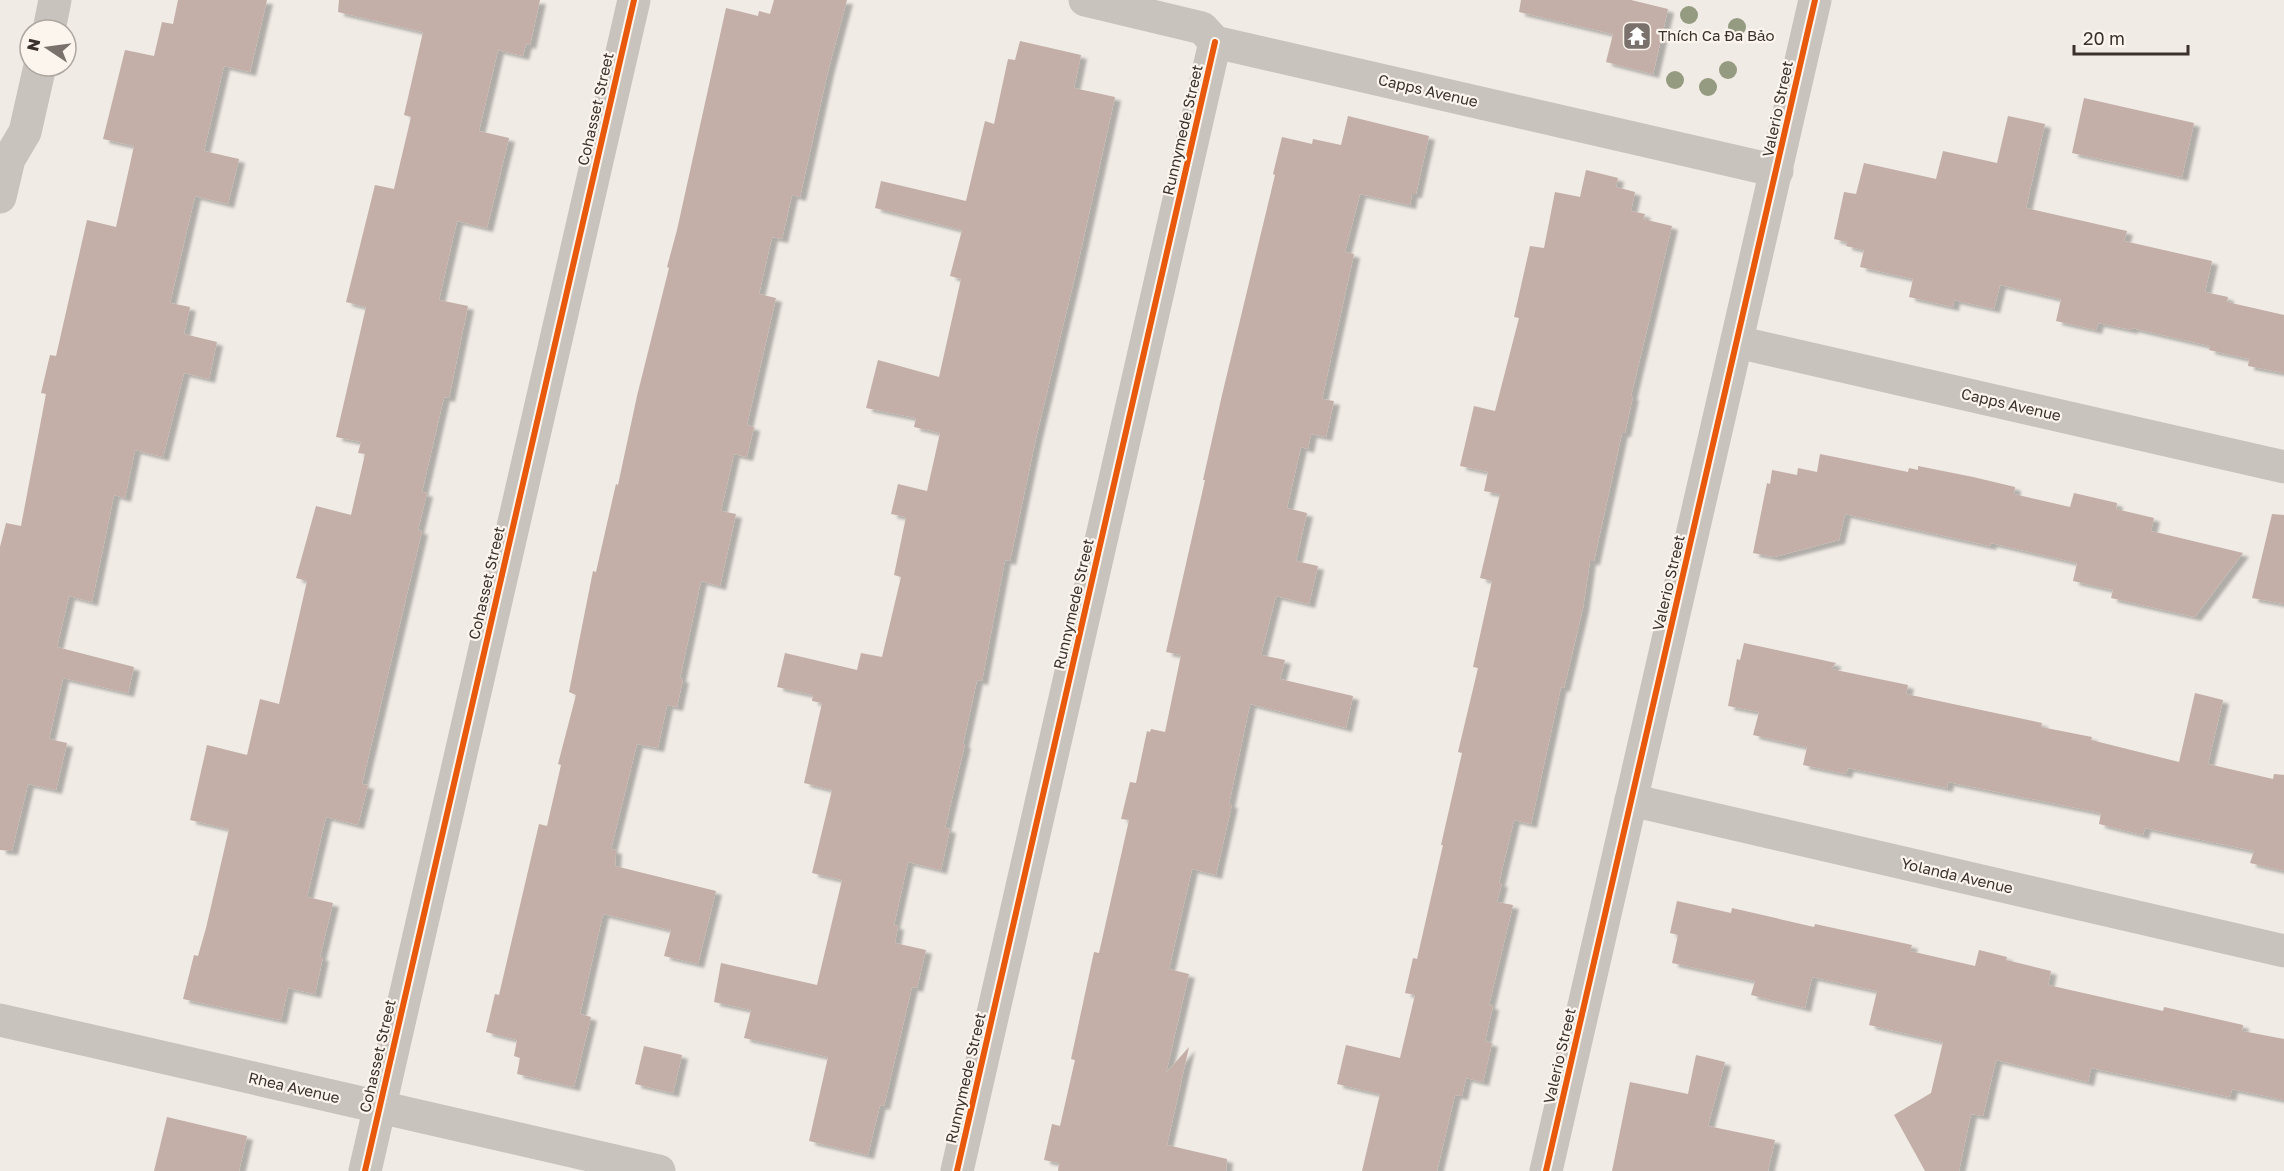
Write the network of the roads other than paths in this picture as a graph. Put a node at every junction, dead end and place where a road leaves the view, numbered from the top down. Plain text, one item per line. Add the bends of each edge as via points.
1 (55, 0) edge
2 (634, 0) edge
3 (1085, 0) edge
4 (1815, 0) edge
5 (51, 18) edge
6 (1215, 42) junction
7 (37, 78) edge
8 (1777, 171) junction
9 (0, 196) edge
10 (1737, 342) junction
11 (2284, 467) edge
12 (1631, 800) junction
13 (2284, 951) edge
14 (0, 1020) edge
15 (378, 1107) junction
16 (365, 1171) edge
17 (659, 1171) edge
18 (957, 1171) edge
19 (1546, 1171) edge

1 - 5 street
2 - 15 street, Cohasset Street
3 - 6 street, Capps Avenue via 1202,28
4 - 8 street, Valerio Street
6 - 8 street, Capps Avenue
6 - 18 street, Runnymede Street
7 - 9 street via 26,132 9,159
8 - 10 street, Valerio Street
10 - 11 street, Capps Avenue
10 - 12 street, Valerio Street
12 - 13 street, Yolanda Avenue
12 - 19 street, Valerio Street
14 - 15 street, Rhea Avenue
15 - 16 street, Cohasset Street
15 - 17 street, Rhea Avenue

